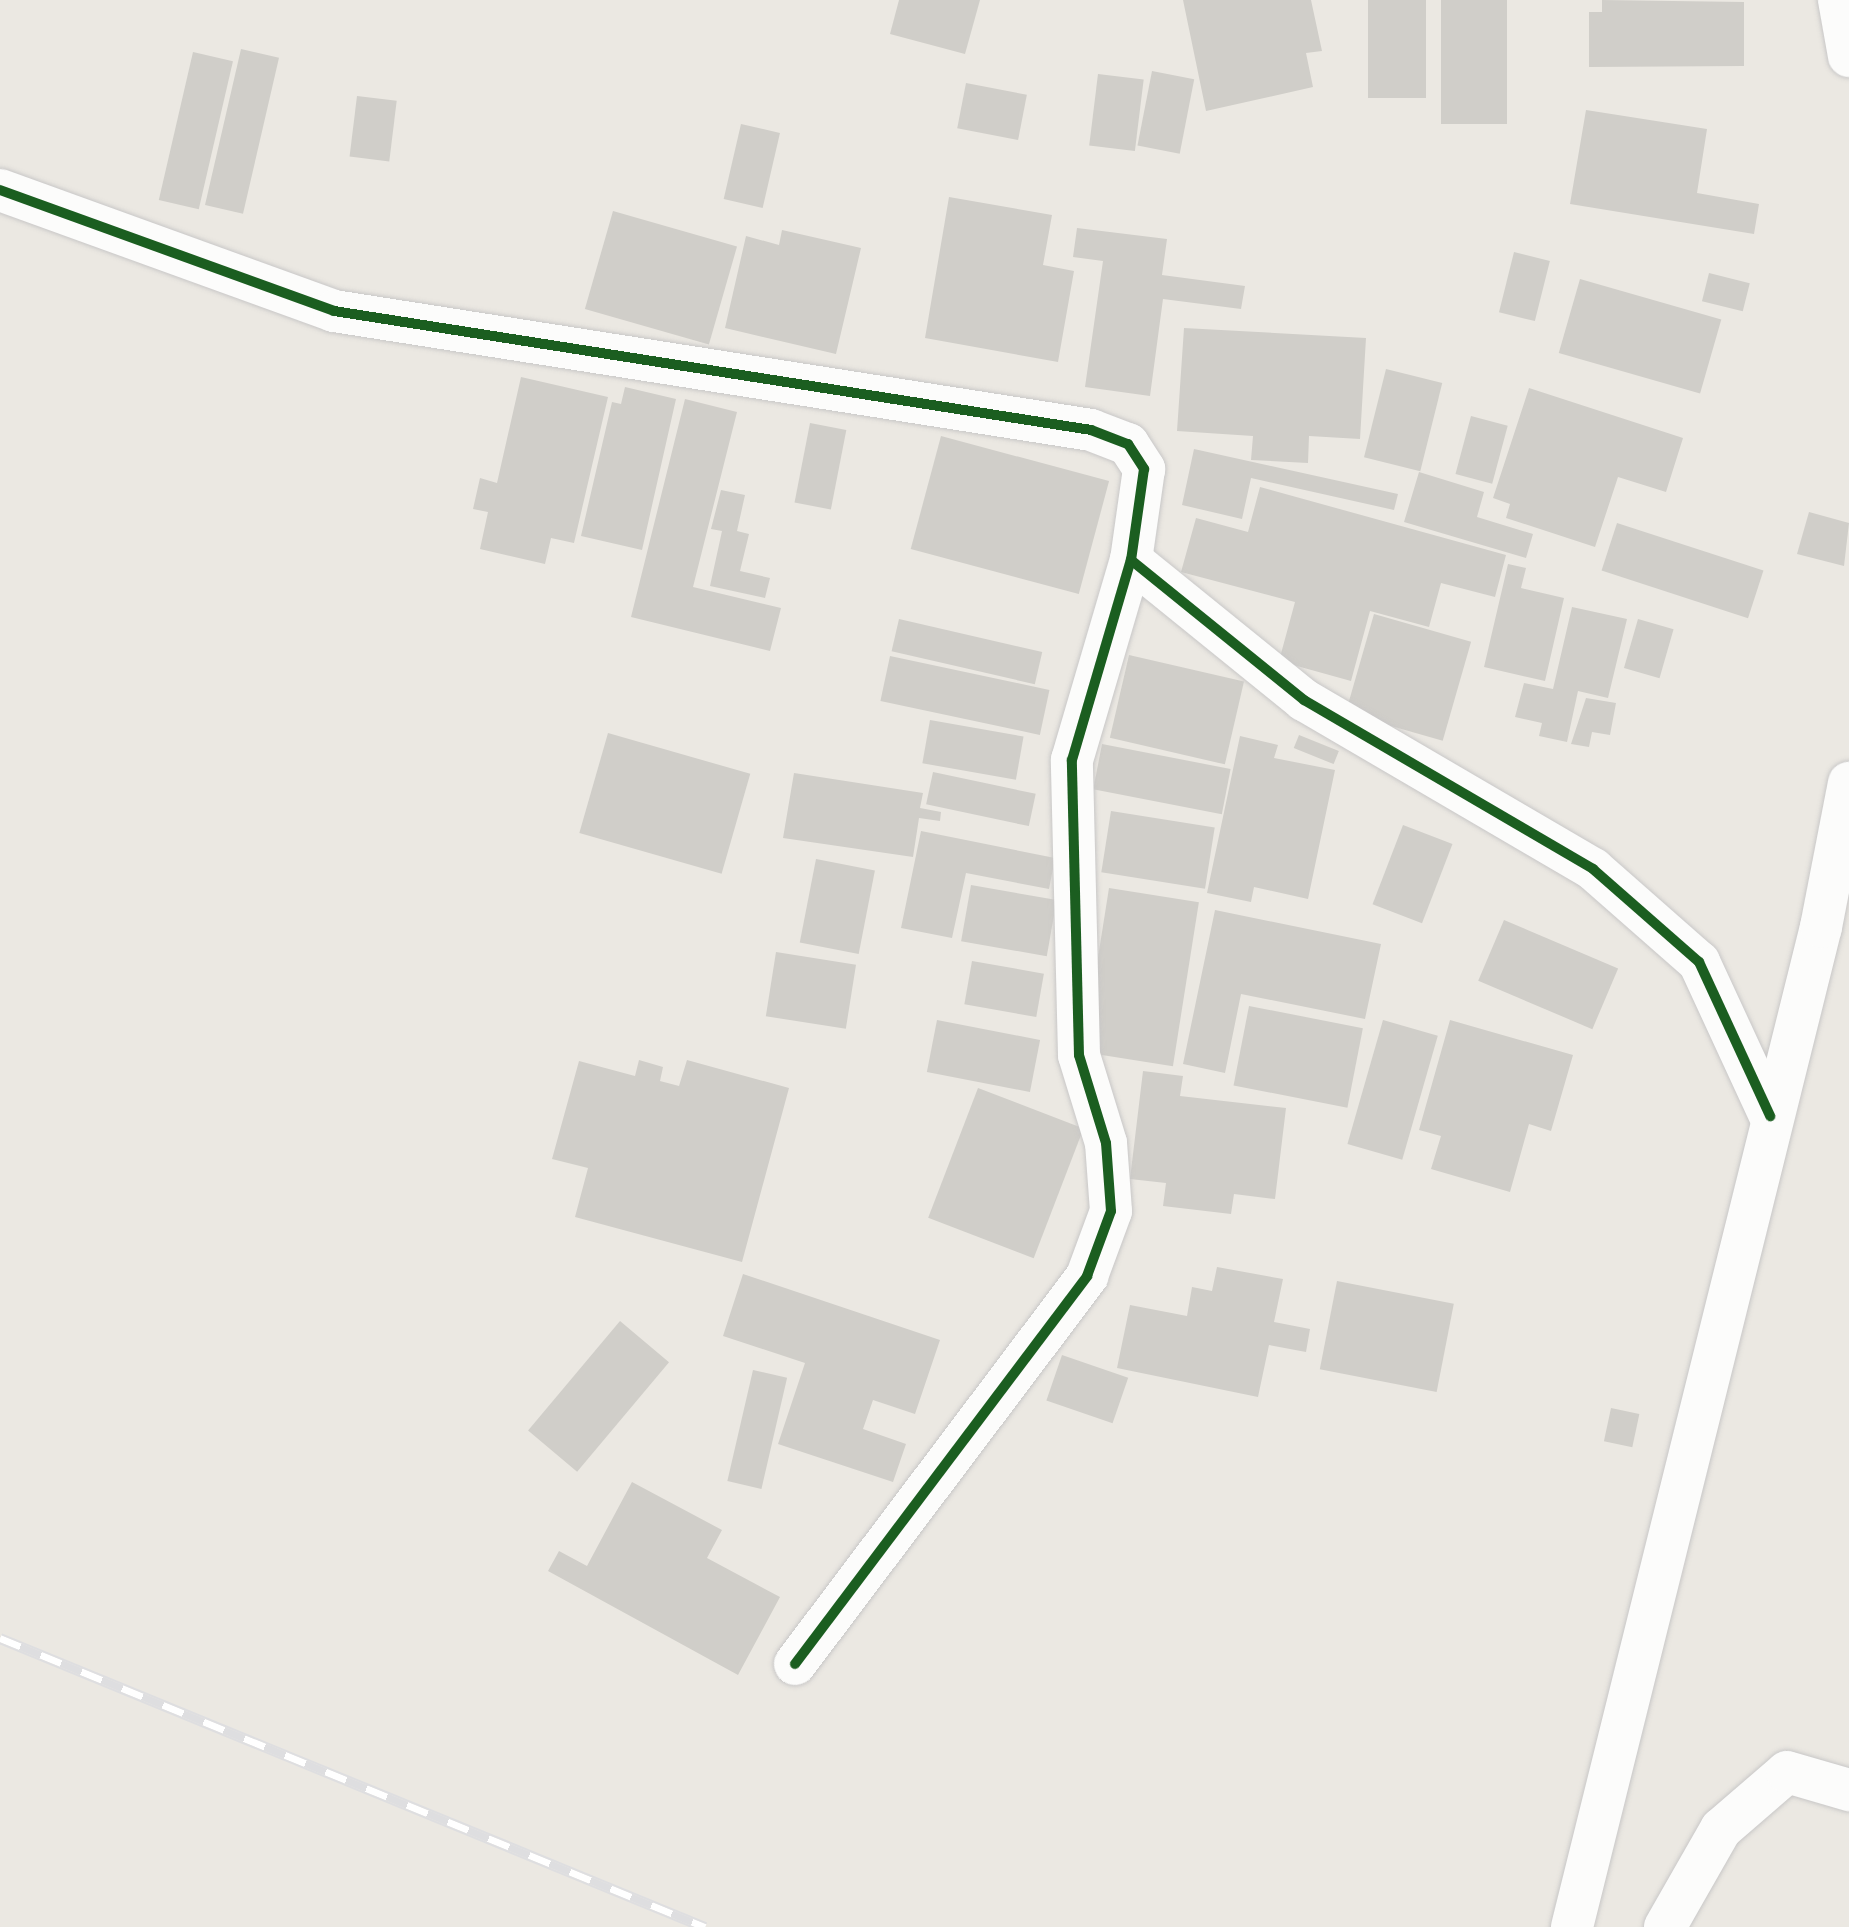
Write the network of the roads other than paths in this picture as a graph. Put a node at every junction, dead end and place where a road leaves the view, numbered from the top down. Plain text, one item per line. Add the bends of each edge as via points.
1 (1840, 0) edge
2 (1849, 56) edge
3 (0, 190) edge
4 (1131, 560) junction
5 (1849, 783) edge
6 (1770, 1116) junction
7 (796, 1664) dead end
8 (1849, 1790) edge
9 (1572, 1927) edge
10 (1665, 1927) edge

1 - 2 street
3 - 4 street via 334,311 1090,430 1128,444 1144,469
4 - 6 street via 1304,700 1606,881 1699,962
4 - 7 street via 1072,760 1079,1054 1106,1144 1110,1210 1087,1276
5 - 6 street via 1822,927
6 - 9 street
8 - 10 street via 1786,1772 1721,1830

